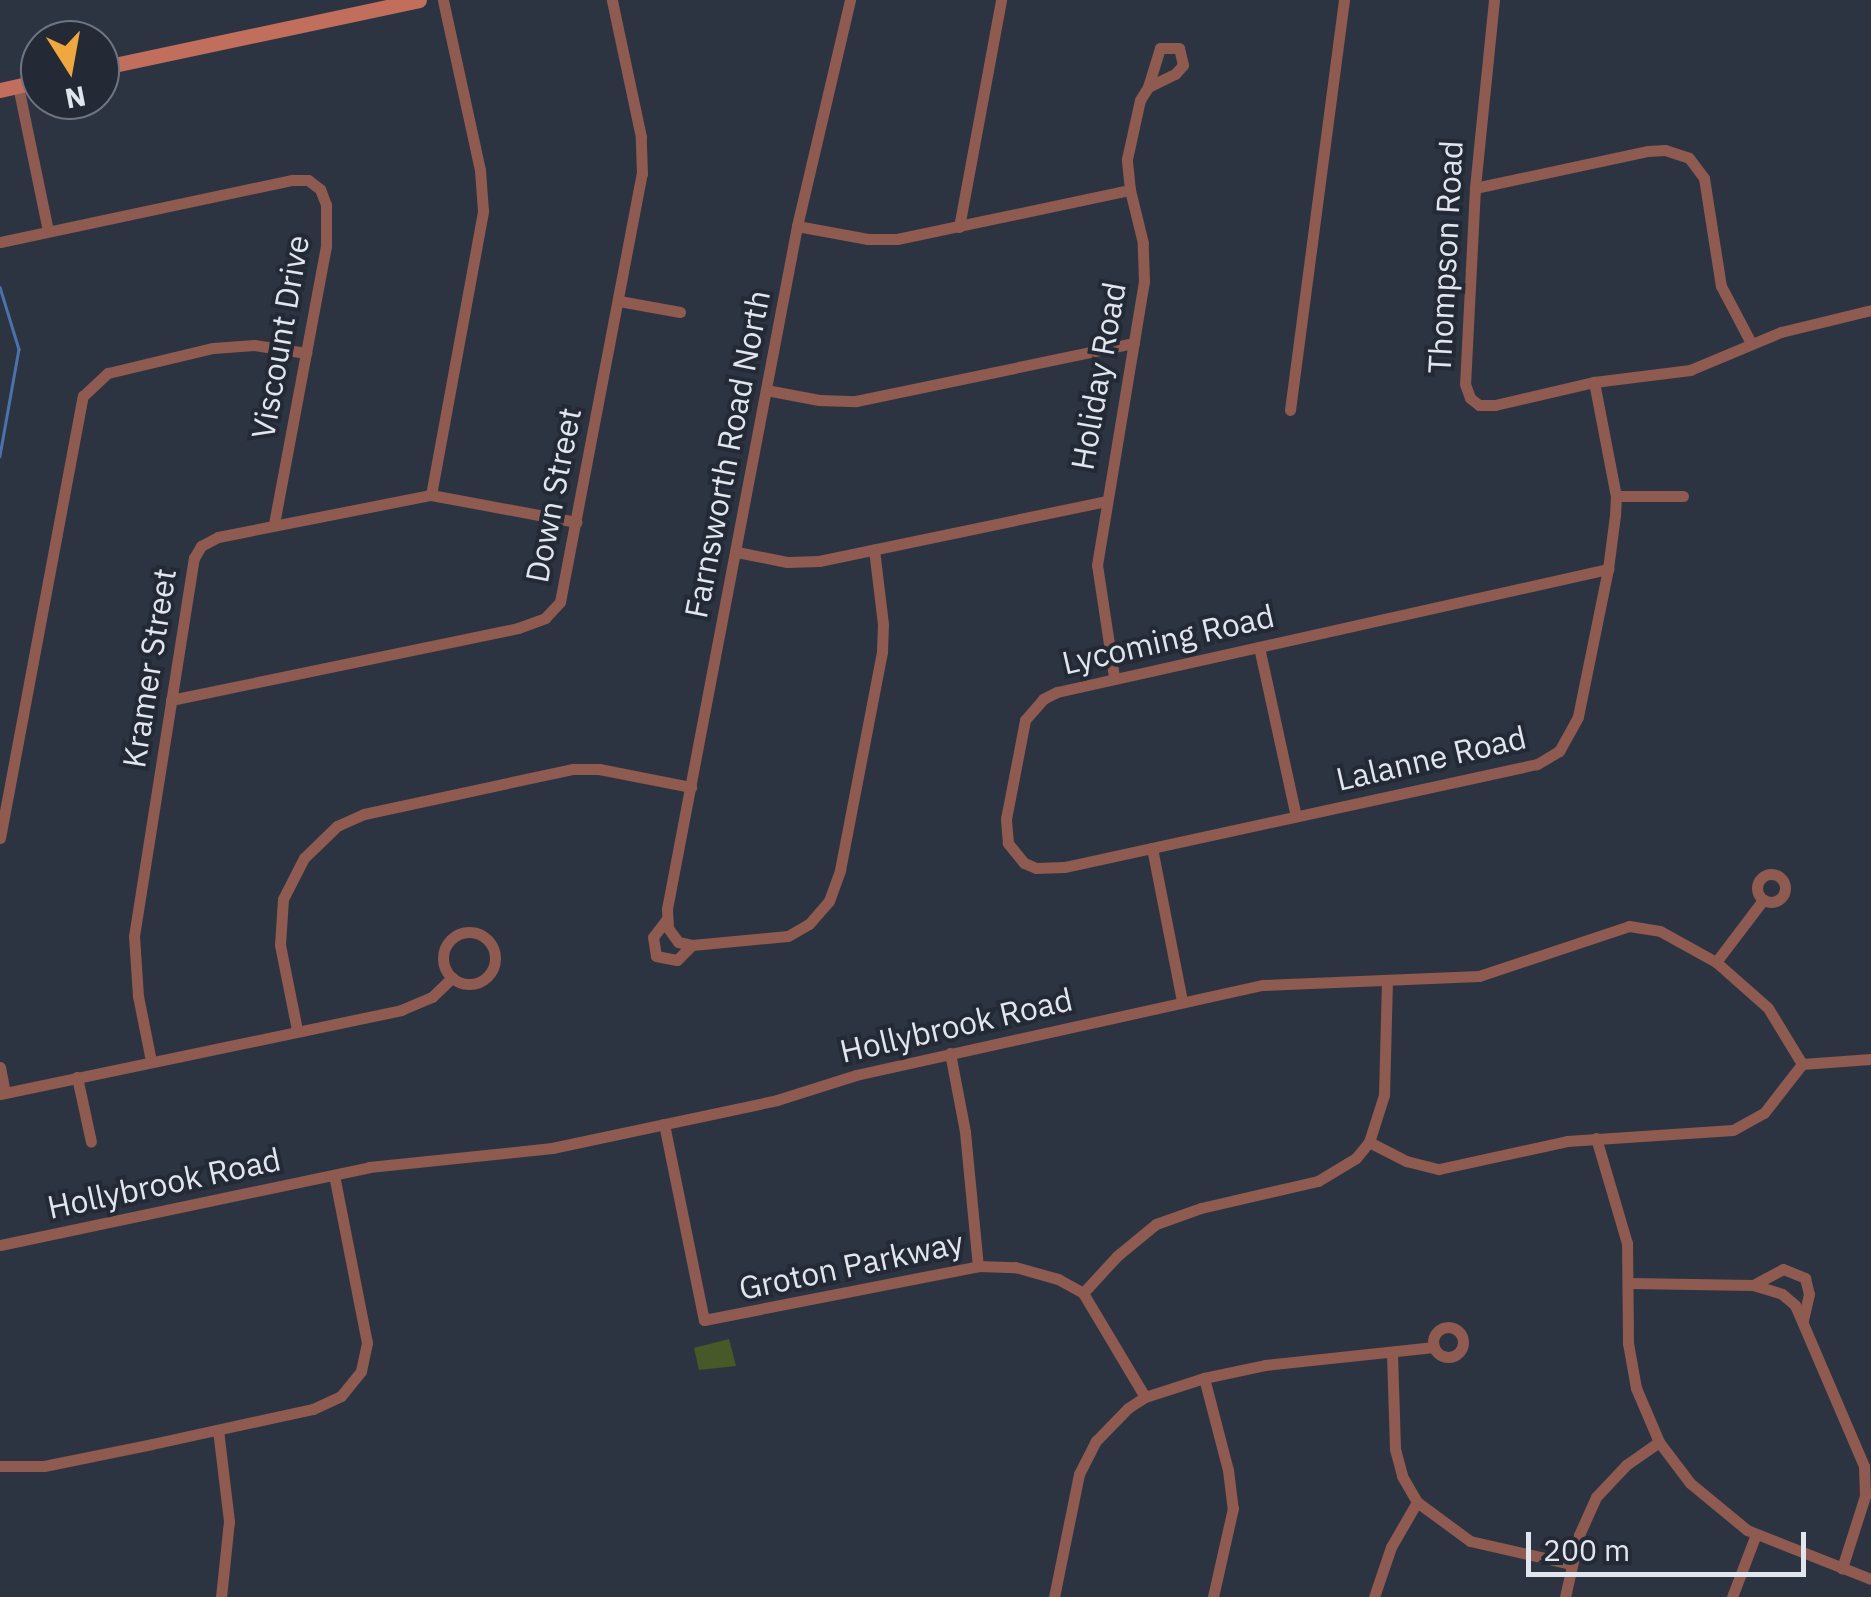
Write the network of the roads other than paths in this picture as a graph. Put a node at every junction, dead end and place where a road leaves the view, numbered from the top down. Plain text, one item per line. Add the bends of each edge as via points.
1 (419, 0) edge
2 (442, 0) edge
3 (612, 0) edge
4 (850, 0) edge
5 (1001, 0) edge
6 (1344, 0) edge
7 (1494, 0) edge
8 (120, 64) edge
9 (18, 86) joint
10 (1148, 87) dead end
11 (0, 90) edge
12 (1474, 188) junction
13 (1130, 190) junction
14 (798, 226) junction
15 (959, 227) junction
16 (48, 231) junction
17 (0, 242) edge
18 (619, 300) junction
19 (1871, 310) edge
20 (680, 312) dead end
21 (1134, 343) junction
22 (1751, 343) junction
23 (306, 353) junction
24 (1594, 382) junction
25 (766, 390) junction
26 (1290, 410) dead end
27 (431, 495) junction
28 (1616, 496) junction
29 (1684, 496) dead end
30 (1105, 501) junction
31 (577, 522) junction
32 (274, 525) junction
33 (874, 550) junction
34 (737, 552) junction
35 (1608, 569) junction
36 (1259, 647) junction
37 (1114, 677) junction
38 (171, 700) junction
39 (691, 787) junction
40 (1296, 816) junction
41 (0, 838) edge
42 (1152, 848) junction
43 (1763, 900) dead end
44 (666, 920) junction
45 (692, 945) junction
46 (1716, 962) junction
47 (452, 978) junction
48 (1387, 982) junction
49 (1182, 1001) junction
50 (297, 1030) junction
51 (950, 1054) junction
52 (1871, 1059) edge
53 (151, 1061) junction
54 (1802, 1064) junction
55 (0, 1067) edge
56 (77, 1077) junction
57 (2, 1093) edge
58 (664, 1124) junction
59 (1596, 1138) junction
60 (92, 1142) dead end
61 (1369, 1142) junction
62 (334, 1175) junction
63 (0, 1245) edge
64 (978, 1266) junction
65 (1630, 1282) junction
66 (1753, 1285) junction
67 (1082, 1293) junction
68 (1803, 1321) junction
69 (1434, 1347) dead end
70 (1392, 1353) junction
71 (1204, 1378) junction
72 (1146, 1397) junction
73 (218, 1430) junction
74 (1659, 1442) junction
75 (0, 1466) edge
76 (1416, 1502) junction
77 (1756, 1534) junction
78 (1571, 1564) junction
79 (1842, 1568) junction
80 (1871, 1580) edge
81 (221, 1597) edge
82 (1054, 1597) edge
83 (1213, 1597) edge
84 (1374, 1597) edge
85 (1565, 1597) edge
86 (1732, 1597) edge

1 - 8 main road
2 - 27 street via 480,170 483,212
3 - 18 street, Down Street via 643,164
4 - 14 street, Farnsworth Road North
5 - 15 street
6 - 26 street
7 - 12 street, Thompson Road
9 - 11 main road
9 - 16 street
10 - 13 street, Holiday Road via 1131,129
12 - 22 street via 1648,151 1689,158 1704,178 1721,286
12 - 24 street, Thompson Road via 1465,384 1470,398 1496,405
13 - 15 street
13 - 21 street, Holiday Road via 1144,263
14 - 15 street via 877,240
14 - 25 street, Farnsworth Road North
16 - 17 street, Viscount Drive
16 - 23 street, Viscount Drive via 308,180 324,196 328,224
18 - 20 street
18 - 31 street, Down Street
19 - 22 street, Thompson Road
21 - 25 street via 856,401
21 - 30 street, Holiday Road
22 - 24 street, Thompson Road via 1690,370
23 - 32 street, Viscount Drive
23 - 41 street via 254,345 212,348 108,373 83,396
24 - 28 street, Lalanne Road
25 - 34 street, Farnsworth Road North
27 - 31 street, Kramer Street
27 - 32 street, Kramer Street
28 - 29 street
28 - 35 street, Lalanne Road
30 - 33 street
30 - 37 street, Holiday Road via 1097,564
31 - 38 street, Down Street via 560,602 538,622
32 - 38 street, Kramer Street via 218,538 196,552
33 - 34 street via 796,563
33 - 45 street via 882,652 836,886 820,914 788,936
34 - 39 street, Farnsworth Road North
35 - 36 street, Lycoming Road
35 - 40 street, Lalanne Road via 1578,716 1559,751 1537,764
36 - 37 street, Lycoming Road
36 - 40 street
37 - 42 street, Lycoming Road via 1057,692 1032,708 1006,819 1008,843 1024,863 1048,869
38 - 53 street, Kramer Street via 134,936
39 - 44 street, Farnsworth Road North
39 - 50 street via 573,769 364,814 337,826 304,858 283,899 280,946
40 - 42 street, Lalanne Road
42 - 49 street
43 - 46 street
44 - 45 street via 674,938
44 - 45 street, Farnsworth Road North via 653,937 656,956 678,960
46 - 48 street, Hollybrook Road via 1660,931 1629,926 1479,976
46 - 54 street, Hollybrook Road via 1768,1008
47 - 47 street via 444,964 446,947 458,935 483,937 493,950 490,974 468,984
47 - 50 street via 418,1004
48 - 49 street, Hollybrook Road via 1291,982
48 - 61 street via 1386,1080
49 - 51 street, Hollybrook Road
50 - 53 street
51 - 58 street, Hollybrook Road
51 - 64 street
52 - 54 street
53 - 56 street
54 - 59 street via 1764,1113 1733,1130
55 - 57 street
56 - 57 street
56 - 60 street
58 - 62 street, Hollybrook Road via 527,1153 401,1162
58 - 64 street, Groton Parkway via 704,1320
59 - 61 street via 1439,1169
59 - 65 street via 1624,1229
61 - 67 street via 1318,1181 1156,1224
62 - 63 street, Hollybrook Road
62 - 73 street via 366,1331 361,1372 324,1406
64 - 67 street, Groton Parkway via 1035,1270
65 - 66 street
65 - 74 street via 1632,1367
66 - 68 street via 1782,1294
66 - 68 street via 1784,1269 1805,1278
67 - 72 street
68 - 79 street via 1866,1482
69 - 70 street
70 - 71 street via 1314,1357
70 - 76 street via 1394,1449
71 - 72 street
71 - 83 street via 1233,1508
72 - 82 street via 1114,1418 1086,1455
73 - 75 street via 44,1466
73 - 81 street via 229,1521
74 - 77 street via 1714,1508
74 - 78 street via 1596,1497
76 - 78 street via 1470,1541
76 - 84 street
77 - 79 street
77 - 86 street
78 - 85 street
79 - 80 street

